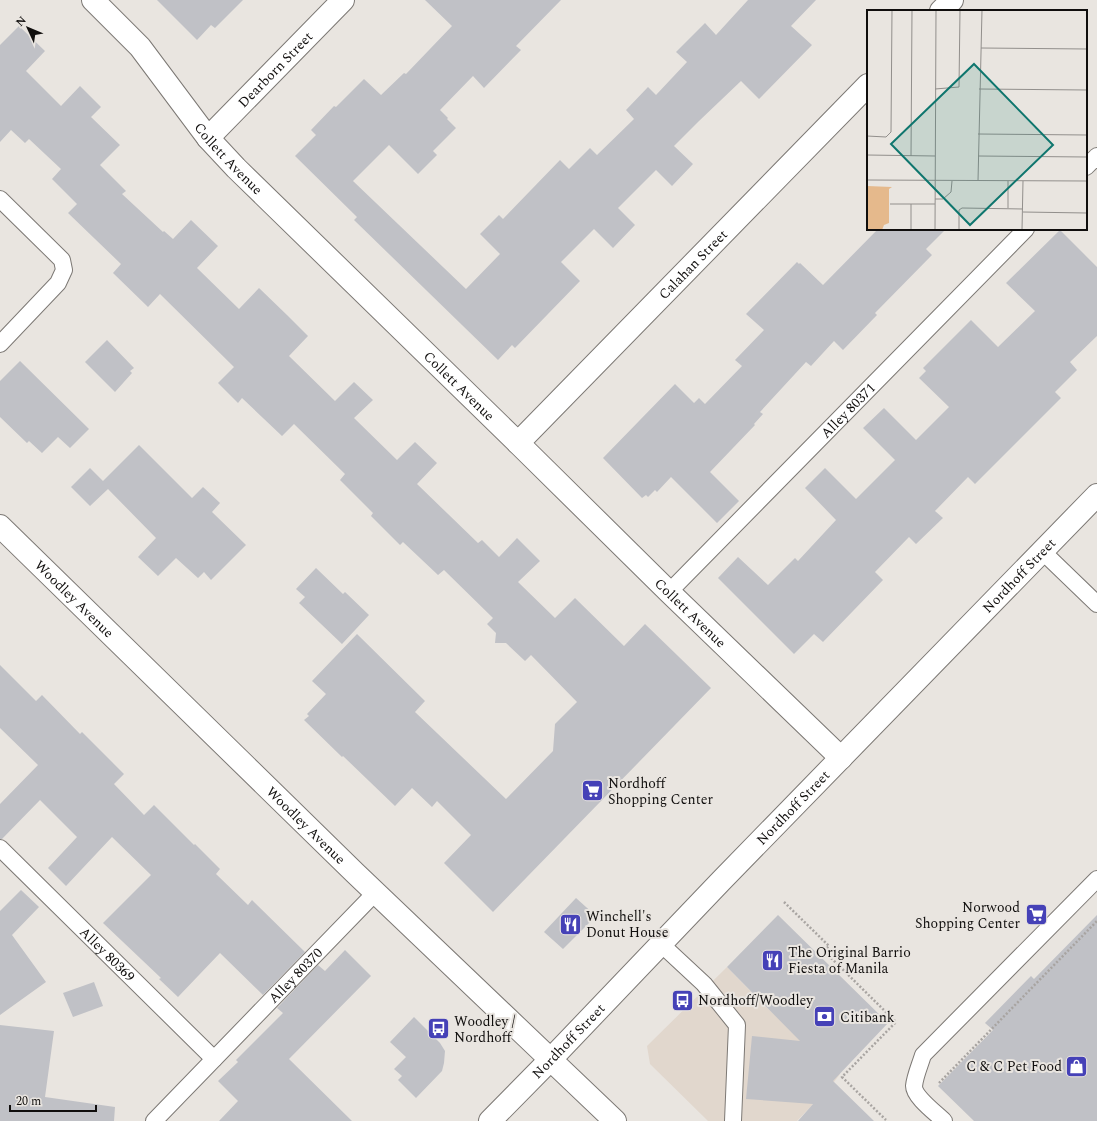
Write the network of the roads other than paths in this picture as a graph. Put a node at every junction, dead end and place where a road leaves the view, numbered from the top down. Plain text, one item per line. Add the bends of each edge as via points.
1 (92, 0) edge
2 (343, 0) edge
3 (952, 0) edge
4 (942, 10) edge
5 (867, 87) edge
6 (208, 138) junction
7 (1097, 156) edge
8 (1087, 167) edge
9 (0, 199) edge
10 (1025, 230) edge
11 (0, 344) edge
12 (518, 442) junction
13 (1097, 495) edge
14 (0, 526) edge
15 (1042, 551) junction
16 (669, 592) junction
17 (1097, 604) edge
18 (841, 758) junction
19 (0, 848) edge
20 (1097, 879) edge
21 (376, 892) junction
22 (661, 944) junction
23 (214, 1059) junction
24 (551, 1059) junction
25 (154, 1121) edge
26 (490, 1121) edge
27 (615, 1121) edge
28 (733, 1121) edge
29 (944, 1121) edge

1 - 6 street, Collett Avenue via 140,47
2 - 6 street, Dearborn Street
3 - 4 street
5 - 12 street, Calahan Street
6 - 12 street, Collett Avenue
7 - 8 lane
9 - 11 lane via 62,260 64,270 58,283
10 - 16 lane, Alley 80371
12 - 16 street, Collett Avenue
13 - 15 street, Nordhoff Street
14 - 21 street, Woodley Avenue
15 - 17 lane
15 - 18 street, Nordhoff Street
16 - 18 street, Collett Avenue
18 - 22 street, Nordhoff Street
19 - 23 lane, Alley 80369
20 - 29 lane via 923,1056 915,1081 915,1090
21 - 23 lane, Alley 80370
21 - 24 street, Woodley Avenue
22 - 24 street, Nordhoff Street
22 - 28 lane via 704,984 737,1025
23 - 25 lane, Alley 80370
24 - 26 street, Nordhoff Street
24 - 27 street, Woodley Avenue

